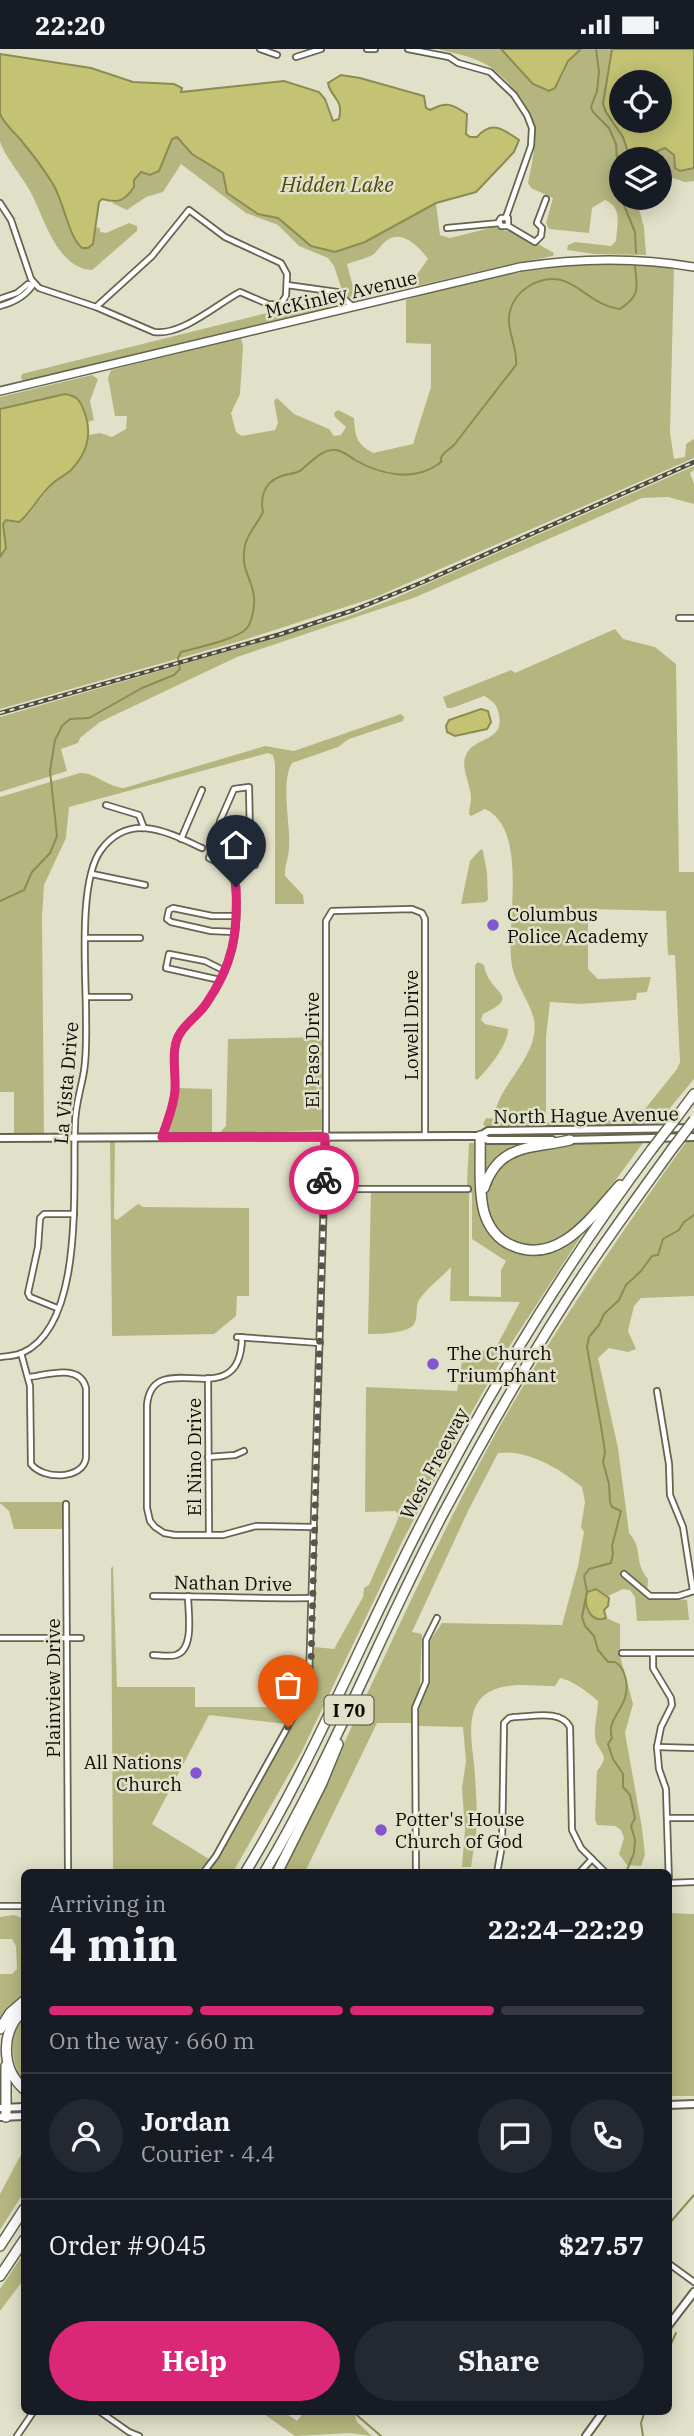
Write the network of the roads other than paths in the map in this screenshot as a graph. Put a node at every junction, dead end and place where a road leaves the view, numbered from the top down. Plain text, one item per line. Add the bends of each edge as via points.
1 (260, 49) edge
2 (321, 49) edge
3 (367, 49) edge
4 (375, 49) edge
5 (408, 49) edge
6 (277, 55) dead end
7 (296, 57) dead end
8 (546, 199) dead end
9 (0, 203) edge
10 (506, 217) junction
11 (500, 223) junction
12 (508, 226) junction
13 (447, 228) dead end
14 (694, 267) edge
15 (33, 284) junction
16 (287, 285) junction
17 (0, 299) edge
18 (0, 306) edge
19 (96, 307) junction
20 (353, 307) junction
21 (0, 391) edge
22 (679, 618) dead end
23 (694, 618) edge
24 (202, 790) dead end
25 (106, 804) dead end
26 (144, 828) junction
27 (217, 837) junction
28 (181, 839) junction
29 (202, 848) dead end
30 (255, 865) dead end
31 (233, 871) junction
32 (92, 874) junction
33 (145, 885) dead end
34 (422, 913) joint
35 (236, 916) junction
36 (235, 932) junction
37 (86, 938) junction
38 (140, 938) dead end
39 (225, 971) junction
40 (220, 981) junction
41 (86, 997) junction
42 (129, 997) dead end
43 (694, 1094) edge
44 (694, 1120) edge
45 (694, 1128) edge
46 (425, 1136) junction
47 (480, 1136) junction
48 (0, 1137) edge
49 (74, 1137) junction
50 (162, 1137) junction
51 (325, 1137) junction
52 (694, 1137) edge
53 (570, 1140) junction
54 (639, 1167) junction
55 (323, 1189) junction
56 (468, 1189) dead end
57 (482, 1197) junction
58 (74, 1214) junction
59 (57, 1308) junction
60 (320, 1343) junction
61 (21, 1353) junction
62 (1, 1357) edge
63 (29, 1377) junction
64 (208, 1378) junction
65 (657, 1391) dead end
66 (244, 1451) dead end
67 (208, 1457) junction
68 (66, 1504) dead end
69 (314, 1528) junction
70 (209, 1535) junction
71 (624, 1574) dead end
72 (694, 1591) edge
73 (153, 1596) dead end
74 (188, 1596) junction
75 (312, 1598) junction
76 (437, 1618) dead end
77 (66, 1637) junction
78 (0, 1638) edge
79 (81, 1638) dead end
80 (622, 1653) dead end
81 (653, 1653) junction
82 (694, 1653) edge
83 (153, 1655) dead end
84 (361, 1685) junction
85 (657, 1747) junction
86 (694, 1748) edge
87 (668, 1818) junction
88 (694, 1818) edge
89 (592, 1860) junction
90 (68, 1869) edge
91 (206, 1869) edge
92 (246, 1869) edge
93 (266, 1869) edge
94 (279, 1869) edge
95 (416, 1869) edge
96 (498, 1869) edge
97 (583, 1869) edge
98 (602, 1869) edge
99 (669, 1869) edge
100 (694, 1882) edge
101 (672, 1883) edge
102 (0, 1906) edge
103 (21, 1906) edge
104 (21, 2004) edge
105 (21, 2014) edge
106 (0, 2029) edge
107 (6, 2053) junction
108 (21, 2086) edge
109 (694, 2104) edge
110 (672, 2105) edge
111 (21, 2108) edge
112 (3, 2112) edge
113 (21, 2115) edge
114 (21, 2214) edge
115 (21, 2244) edge
116 (0, 2246) edge
117 (672, 2266) edge
118 (0, 2276) edge
119 (694, 2283) edge
120 (694, 2292) edge
121 (672, 2321) edge
122 (31, 2415) edge
123 (105, 2415) edge
124 (601, 2415) edge
125 (17, 2436) edge
126 (139, 2436) edge
127 (586, 2436) edge

1 - 6 street
2 - 7 street
3 - 4 street
5 - 10 street via 490,72 527,115 531,146
8 - 12 street via 537,223 542,232 535,242
9 - 15 street via 11,220
10 - 11 street
10 - 12 street
11 - 12 street
11 - 13 street
14 - 20 main road, McKinley Avenue via 622,258 571,260 520,267
15 - 17 street
15 - 18 street via 17,300
15 - 19 street
16 - 19 street via 280,305 240,292 194,320 159,333
16 - 19 street via 288,274 281,263 225,237 189,210 152,256
16 - 20 street via 337,292
20 - 21 main road, McKinley Avenue
22 - 23 street
24 - 28 street
25 - 26 street via 139,815
26 - 28 street
26 - 32 street, La Vista Drive via 111,840 98,856
27 - 27 street via 234,789 249,787 250,837
27 - 31 street via 209,858
28 - 29 street
30 - 31 street via 241,865
31 - 35 street
32 - 33 street
32 - 37 street, La Vista Drive
34 - 46 street, Lowell Drive
34 - 51 street, El Paso Drive via 412,909 329,913
35 - 36 street
35 - 36 street via 173,908 167,919 211,931
36 - 39 street
37 - 38 street
37 - 41 street, La Vista Drive
39 - 40 street
39 - 40 street via 205,961 169,954 166,968
40 - 50 street via 178,1036 175,1092
41 - 42 street
41 - 49 street, La Vista Drive via 84,1071
43 - 54 highway, West Freeway / I 70, bridge
44 - 84 highway, West Freeway / I 70, bridge via 589,1266 504,1403 433,1534
45 - 47 main road, North Hague Avenue via 488,1131
46 - 47 main road, North Hague Avenue
46 - 51 main road, North Hague Avenue
47 - 53 main road, North Hague Avenue via 488,1140
47 - 57 highway
48 - 49 main road, North Hague Avenue
49 - 50 main road, North Hague Avenue
49 - 58 street, La Vista Drive
50 - 51 main road, North Hague Avenue
51 - 55 street, El Paso Drive
52 - 53 main road, North Hague Avenue
53 - 57 highway via 506,1156 489,1174
54 - 57 highway via 577,1231 546,1250 524,1250 498,1237 487,1221
54 - 92 highway, West Freeway / I 70 via 543,1308 458,1454 308,1758
55 - 56 street
55 - 60 street, El Paso Drive
58 - 59 street, La Vista Drive via 67,1277
58 - 59 street via 41,1216 28,1291 30,1297
59 - 61 street, La Vista Drive via 42,1337
60 - 64 street via 240,1337 241,1359 234,1371
60 - 69 street, El Paso Drive
61 - 62 street
61 - 63 street
63 - 63 street via 70,1373 83,1380 86,1458 82,1469 45,1474 34,1468
64 - 67 street, El Nino Drive
64 - 70 street via 166,1379 155,1386 147,1405 150,1521 169,1534
65 - 72 street via 670,1495 683,1527
66 - 67 street
67 - 70 street, El Nino Drive
68 - 77 street, Plainview Drive
69 - 70 street via 256,1526
69 - 75 street, El Paso Drive
71 - 72 street via 650,1596
73 - 74 street, Nathan Drive
74 - 75 street, Nathan Drive
74 - 83 street via 186,1647 176,1655
75 - 91 street, El Paso Drive via 311,1664 305,1695
76 - 95 street via 426,1640 426,1682 415,1708
77 - 78 street
77 - 79 street
77 - 90 street, Plainview Drive
80 - 81 street
81 - 82 street
81 - 85 street via 653,1668 673,1705
84 - 93 highway, West Freeway / I 70
84 - 94 highway via 322,1783
85 - 86 street
85 - 87 street
87 - 88 street
87 - 99 street
89 - 96 street via 572,1830 567,1720 560,1716 514,1717 504,1723
89 - 97 street
89 - 98 street
100 - 101 street
102 - 103 street
104 - 106 highway
105 - 107 highway via 10,2029
107 - 108 highway via 12,2075
107 - 112 highway
109 - 110 main road
111 - 112 main road
112 - 113 main road
114 - 116 highway
115 - 118 highway
117 - 119 street
120 - 121 main road
122 - 125 street
123 - 126 street
124 - 127 main road

